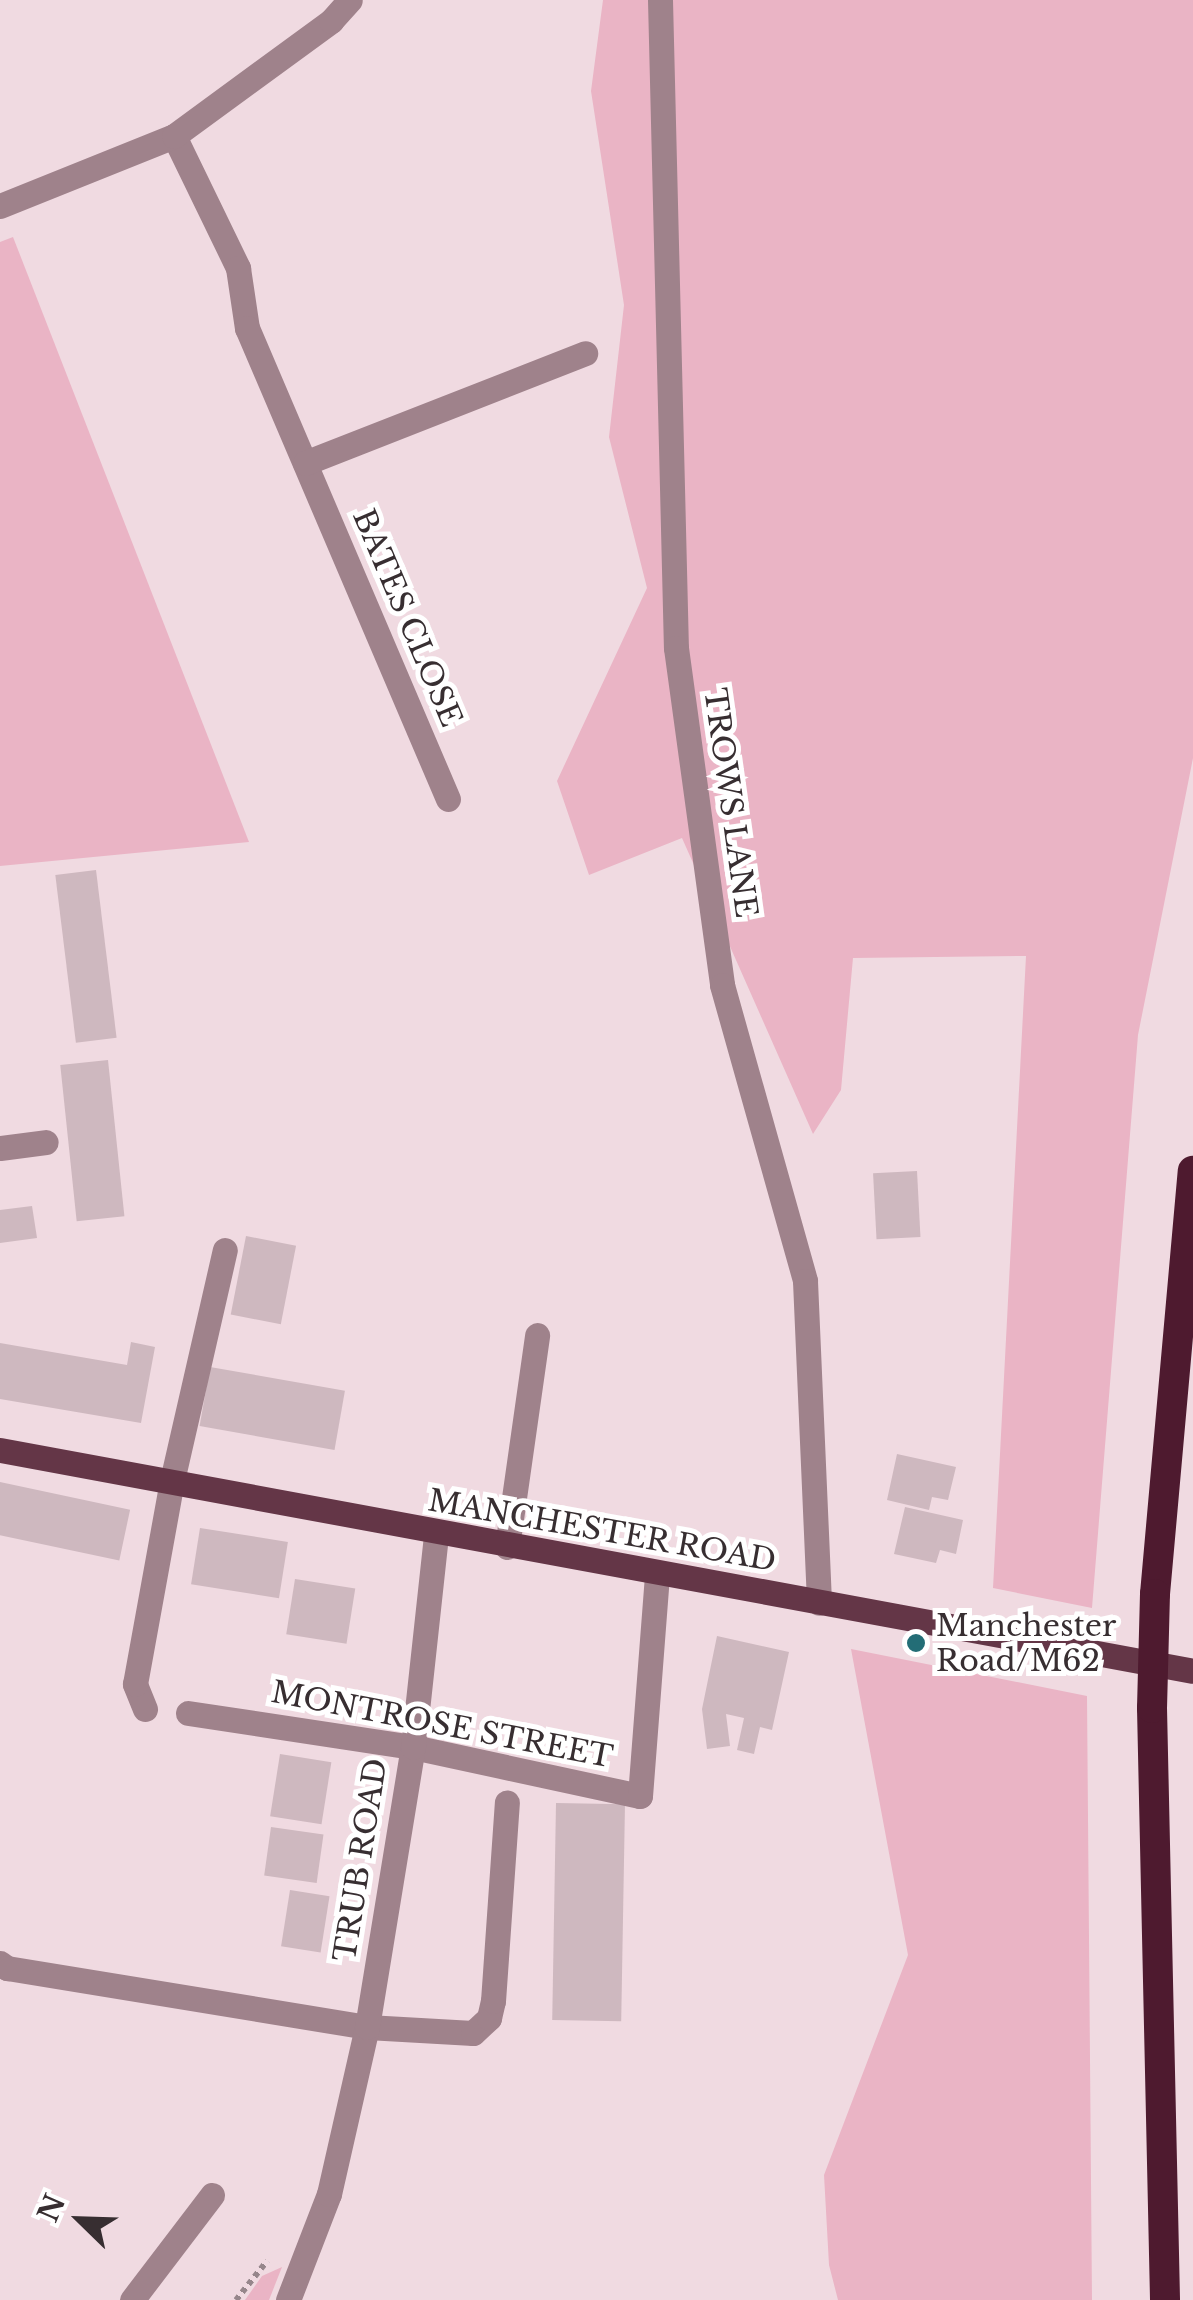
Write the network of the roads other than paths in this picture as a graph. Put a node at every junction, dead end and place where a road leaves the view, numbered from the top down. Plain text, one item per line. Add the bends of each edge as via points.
1 (350, 0) edge
2 (660, 0) edge
3 (174, 136) junction
4 (0, 206) edge
5 (586, 353) dead end
6 (305, 464) junction
7 (448, 799) dead end
8 (46, 1142) dead end
9 (0, 1148) edge
10 (1193, 1170) edge
11 (225, 1250) dead end
12 (537, 1335) dead end
13 (0, 1450) edge
14 (170, 1485) junction
15 (436, 1534) junction
16 (508, 1546) junction
17 (657, 1574) junction
18 (819, 1603) junction
19 (1193, 1672) edge
20 (145, 1710) dead end
21 (188, 1713) dead end
22 (413, 1747) junction
23 (507, 1802) dead end
24 (2, 1967) edge
25 (367, 2026) junction
26 (212, 2195) dead end
27 (132, 2300) edge
28 (288, 2300) edge
29 (1166, 2300) edge

1 - 3 street
2 - 18 street, TROWS LANE via 676,648 722,985 806,1281
3 - 4 street
3 - 6 street, BATES CLOSE via 238,268 247,328
5 - 6 street
6 - 7 street, BATES CLOSE
8 - 9 street
10 - 29 highway, bridge via 1155,1594 1152,1708
11 - 14 street
12 - 16 street
13 - 14 main road, MANCHESTER ROAD
14 - 15 main road, MANCHESTER ROAD
14 - 20 street via 135,1684
15 - 16 main road, MANCHESTER ROAD
15 - 22 street, TRUB ROAD
16 - 17 main road, MANCHESTER ROAD
17 - 18 main road, MANCHESTER ROAD
17 - 22 street, MONTROSE STREET via 640,1796
18 - 19 main road, MANCHESTER ROAD
21 - 22 street, MONTROSE STREET
22 - 25 street, TRUB ROAD
23 - 25 street via 490,2018 473,2033
24 - 25 street
25 - 28 street, TRUB ROAD via 329,2194
26 - 27 street

